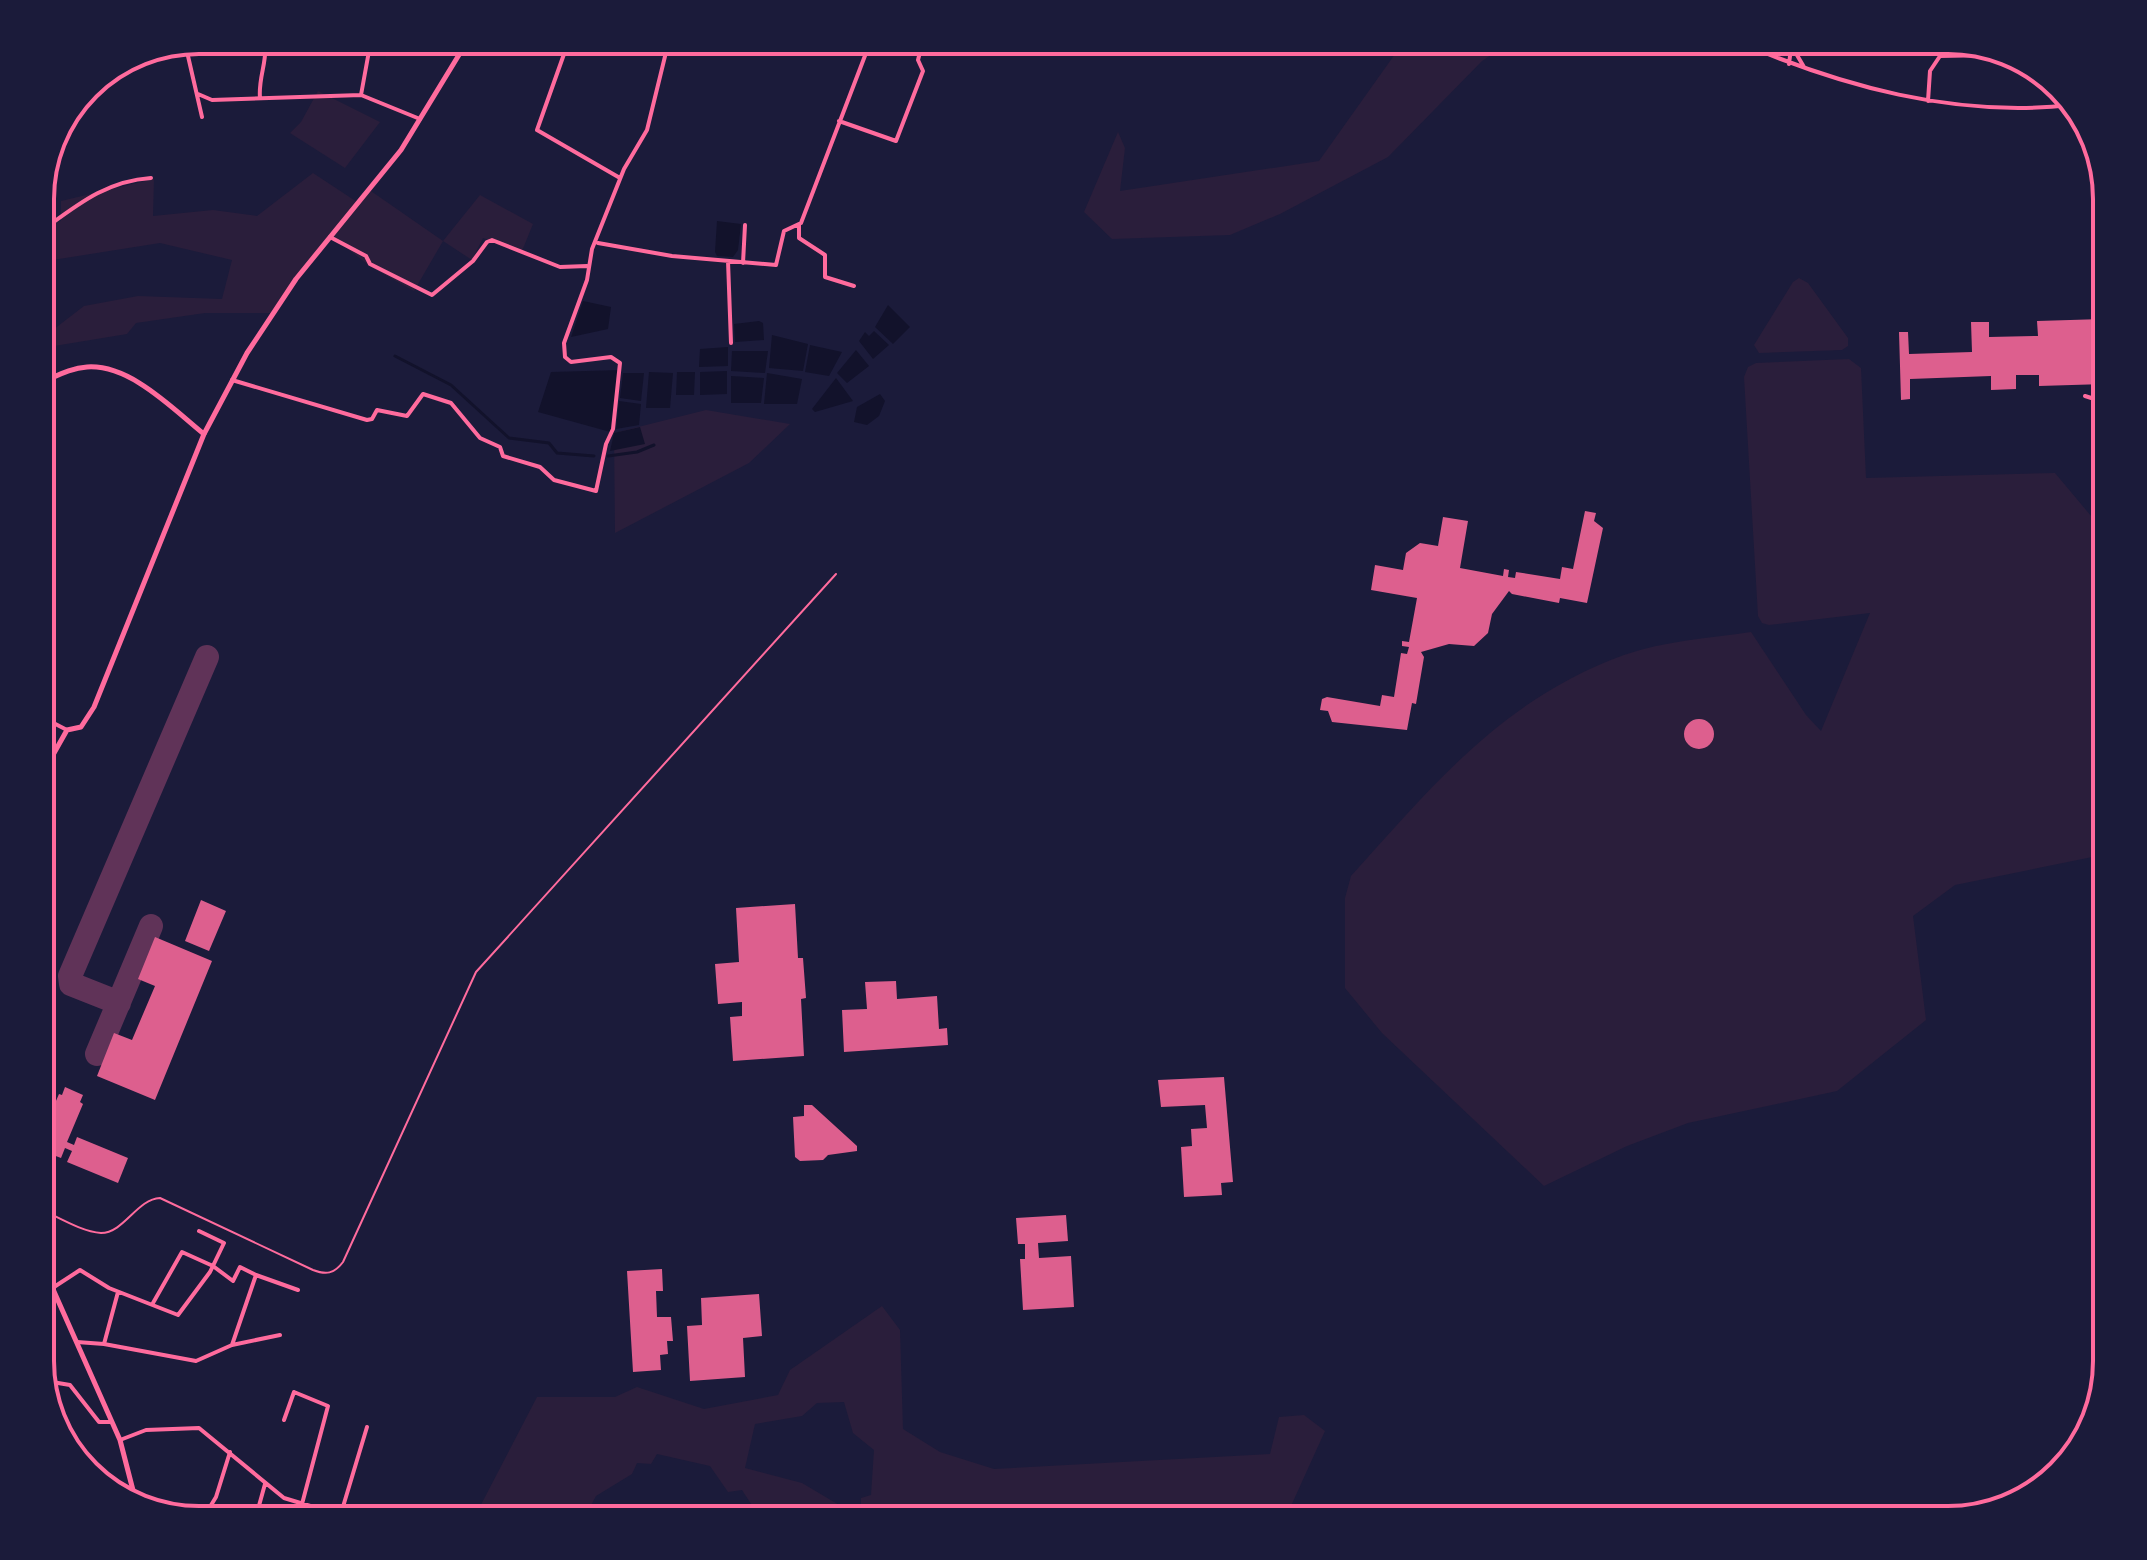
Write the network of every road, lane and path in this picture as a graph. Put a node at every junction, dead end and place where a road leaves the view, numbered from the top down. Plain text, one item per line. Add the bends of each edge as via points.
1 (267, 54) edge
2 (368, 54) edge
3 (459, 54) edge
4 (564, 54) edge
5 (666, 54) edge
6 (864, 54) edge
7 (920, 54) edge
8 (1766, 54) edge
9 (1792, 54) edge
10 (1796, 54) edge
11 (188, 55) edge
12 (1966, 55) edge
13 (1789, 64) junction
14 (1804, 68) junction
15 (198, 94) junction
16 (361, 95) junction
17 (260, 98) junction
18 (1928, 101) junction
19 (2058, 105) edge
20 (202, 117) dead end
21 (420, 119) junction
22 (839, 121) junction
23 (151, 178) dead end
24 (620, 178) junction
25 (54, 220) edge
26 (745, 225) dead end
27 (799, 225) junction
28 (330, 237) junction
29 (597, 243) junction
30 (728, 261) junction
31 (743, 263) junction
32 (587, 266) junction
33 (854, 286) dead end
34 (731, 343) dead end
35 (54, 377) edge
36 (232, 380) junction
37 (2085, 396) dead end
38 (2093, 399) edge
39 (204, 434) junction
40 (836, 574) dead end
41 (54, 723) edge
42 (67, 730) junction
43 (54, 753) edge
44 (54, 1215) edge
45 (199, 1231) dead end
46 (213, 1266) junction
47 (256, 1275) junction
48 (54, 1287) joint
49 (298, 1290) dead end
50 (118, 1292) junction
51 (153, 1303) junction
52 (280, 1335) dead end
53 (77, 1342) junction
54 (104, 1344) junction
55 (232, 1345) junction
56 (56, 1383) edge
57 (284, 1420) dead end
58 (112, 1422) junction
59 (367, 1427) dead end
60 (120, 1440) junction
61 (230, 1451) junction
62 (265, 1484) junction
63 (133, 1490) edge
64 (302, 1504) junction
65 (211, 1506) edge
66 (259, 1506) edge
67 (307, 1506) edge
68 (344, 1506) edge

1 - 17 street
2 - 16 street
3 - 21 main road
4 - 24 street via 537,132
5 - 24 street via 653,113
6 - 22 street
7 - 22 street via 923,71 896,141
8 - 13 street
9 - 13 street
10 - 14 street
11 - 15 street
12 - 18 street via 1940,56 1930,71
13 - 14 street
14 - 18 street
15 - 17 street via 212,100
15 - 20 street
16 - 17 street
16 - 21 street
18 - 19 street via 1985,108
21 - 28 main road via 388,168
22 - 27 street
23 - 25 street via 107,187
24 - 29 street
26 - 31 street
27 - 31 street via 784,231 776,265
27 - 33 street via 799,238 825,255 825,277
28 - 32 street via 432,295 492,240 560,267
28 - 36 main road via 279,302
29 - 30 street
29 - 32 street
30 - 31 street
30 - 34 street
32 - 36 street via 587,280 564,343 565,357 576,362 611,357 620,363 613,429 592,493 554,480 540,467 503,456 500,447 480,438 451,403 423,394 407,416 377,410 367,420
35 - 39 main road via 77,368 108,370 137,383
36 - 39 main road
37 - 38 street
39 - 42 main road via 94,707 81,727
40 - 44 lane via 476,972 336,1271 313,1270 160,1198 99,1233
41 - 42 street
42 - 43 main road
45 - 46 street via 224,1243
46 - 47 street via 233,1281 240,1267
46 - 51 street via 178,1315
46 - 51 street via 182,1252
47 - 49 street
47 - 55 street
48 - 50 street via 80,1270
48 - 53 main road
50 - 51 street
50 - 54 street
52 - 55 street
53 - 54 street
53 - 58 main road
54 - 55 street via 196,1361
56 - 58 street via 70,1385 99,1422
57 - 64 street via 294,1392 328,1406
58 - 60 main road
59 - 68 street
60 - 61 street via 146,1430 189,1426 205,1431
60 - 63 main road
61 - 62 street
61 - 65 street
62 - 64 street
62 - 66 street
64 - 67 street

